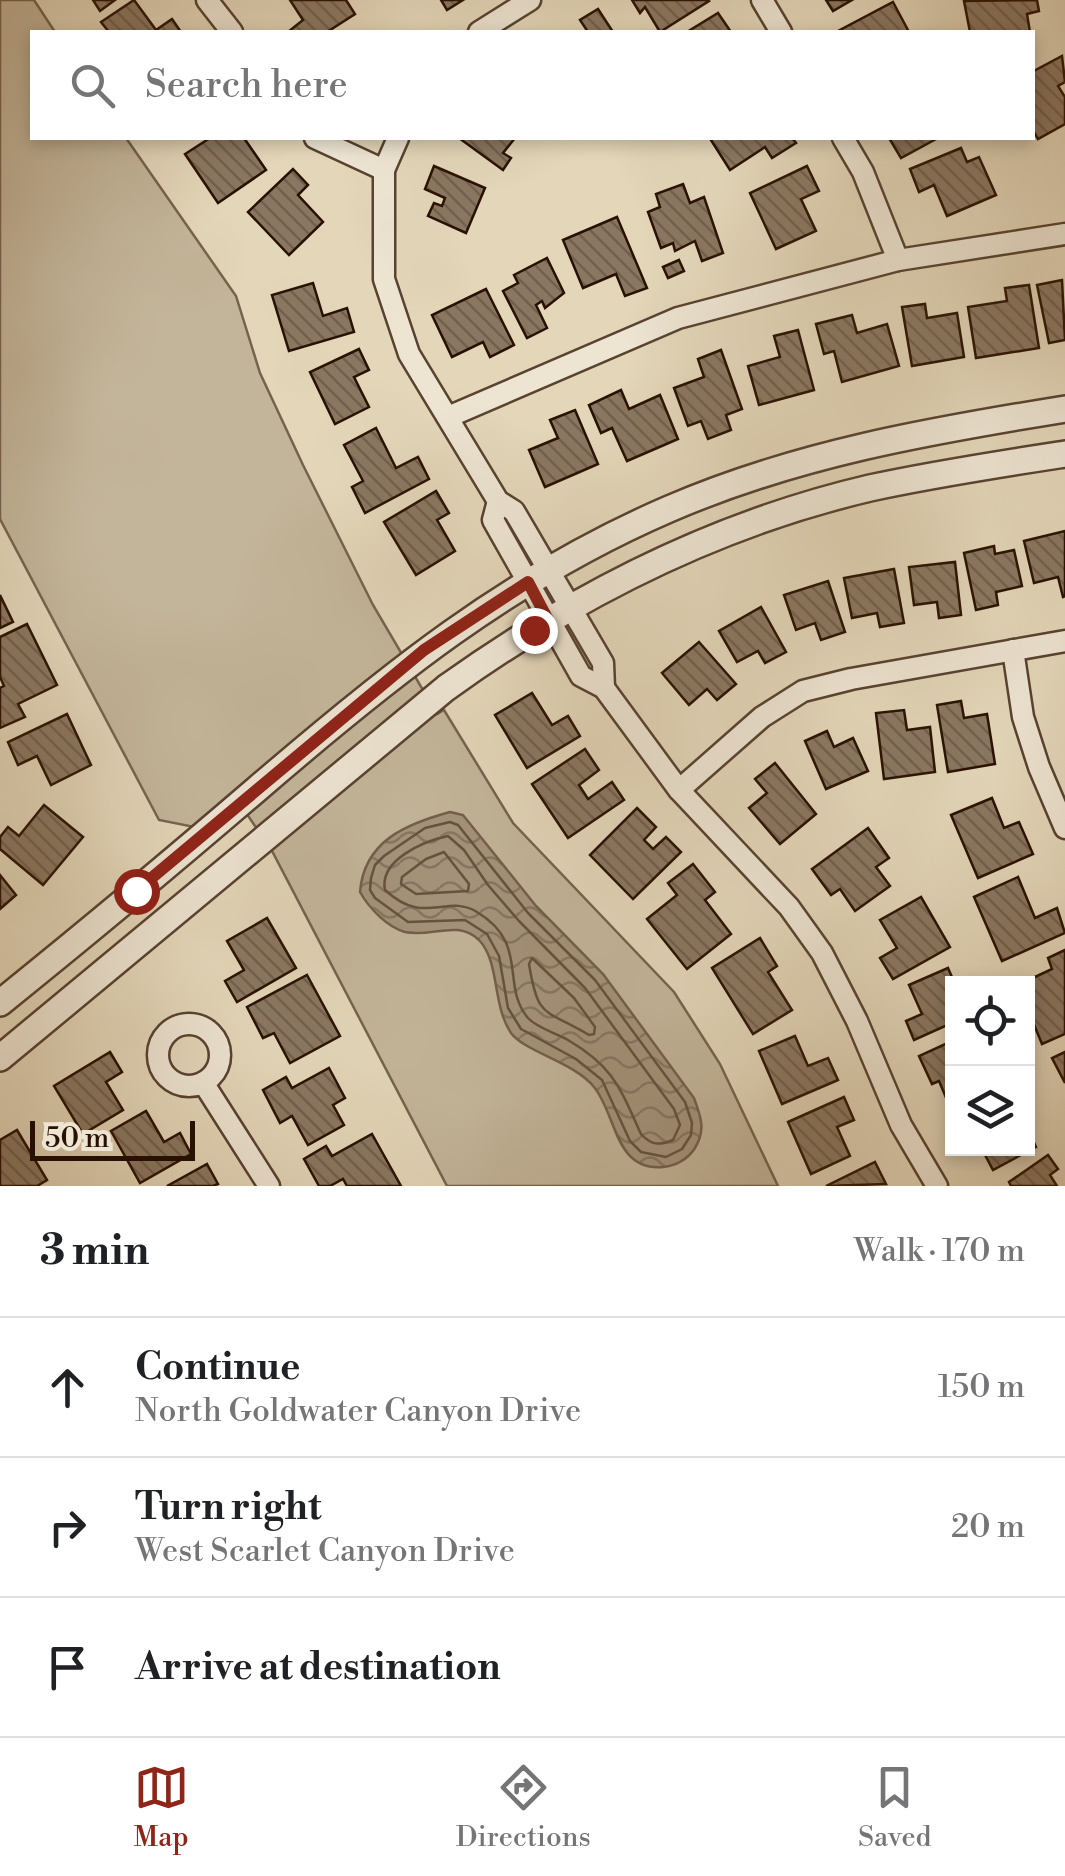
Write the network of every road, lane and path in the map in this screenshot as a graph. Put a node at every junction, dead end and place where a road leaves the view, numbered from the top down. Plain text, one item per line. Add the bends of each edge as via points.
1 (207, 0) edge
2 (530, 0) edge
3 (762, 0) edge
4 (230, 30) edge
5 (482, 30) edge
6 (781, 30) edge
7 (318, 140) edge
8 (397, 140) edge
9 (844, 140) edge
10 (384, 170) junction
11 (1065, 234) edge
12 (898, 260) junction
13 (1065, 409) edge
14 (448, 418) junction
15 (1065, 454) edge
16 (549, 595) junction
17 (1065, 641) edge
18 (1013, 650) junction
19 (679, 790) junction
20 (1065, 828) edge
21 (0, 1003) edge
22 (0, 1058) edge
23 (204, 1084) dead end
24 (269, 1186) edge
25 (936, 1186) edge

1 - 4 street
2 - 5 street
3 - 6 street
7 - 10 street
8 - 10 street
9 - 12 street
10 - 14 street via 384,279 409,354
11 - 12 street
12 - 14 street via 678,318
13 - 16 street via 936,429 788,465 613,534
14 - 16 street via 498,501 492,520
15 - 16 street via 917,479 796,509 633,573
16 - 19 street via 581,676 604,688
16 - 21 street via 424,650
16 - 22 street
17 - 18 street
18 - 19 street via 803,691 762,717
18 - 20 street via 1023,717
19 - 25 street via 789,907 822,952
23 - 24 street

